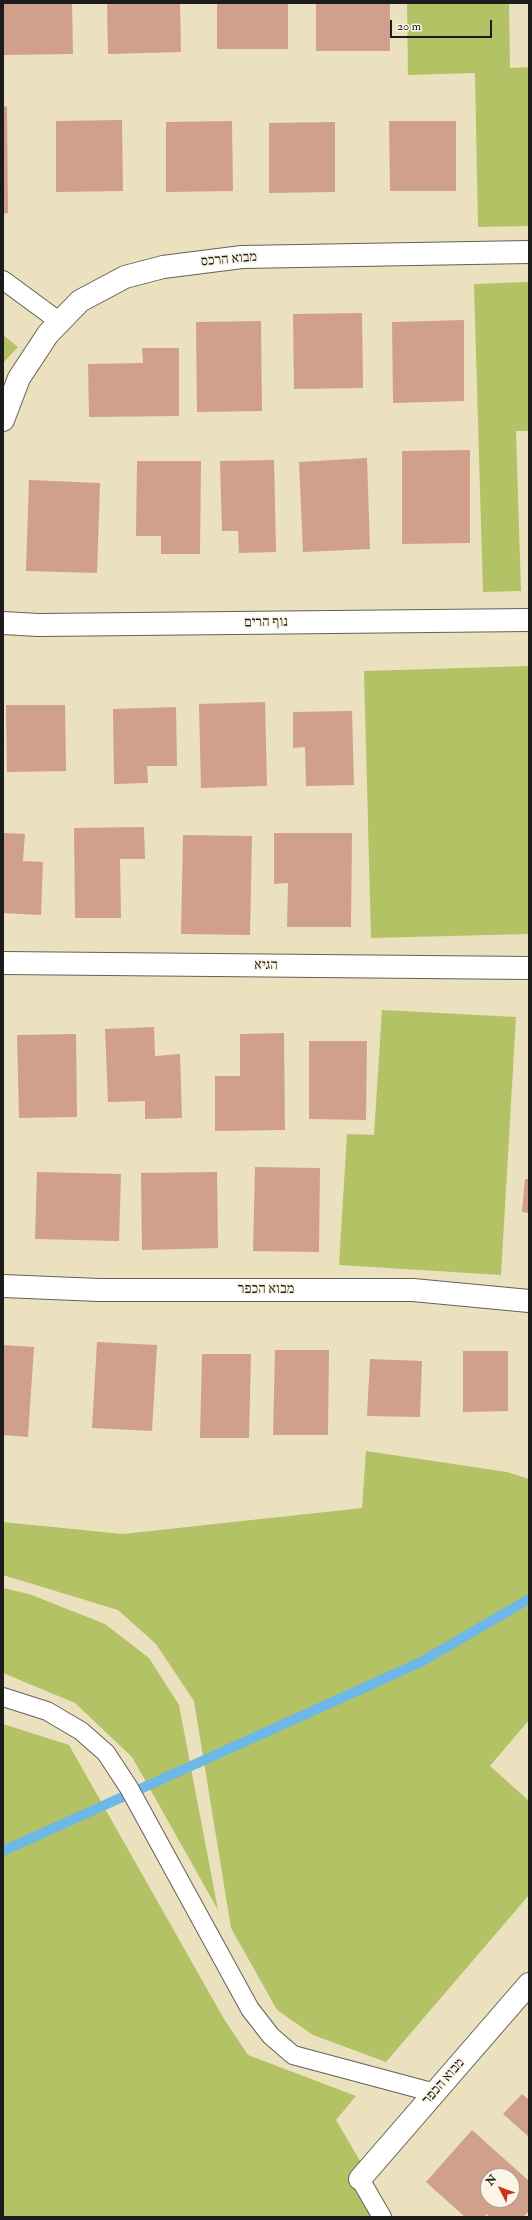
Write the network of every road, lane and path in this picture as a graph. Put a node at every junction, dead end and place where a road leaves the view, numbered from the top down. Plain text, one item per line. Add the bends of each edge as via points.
1 (529, 252) edge
2 (3, 280) edge
3 (60, 322) junction
4 (3, 420) edge
5 (529, 620) edge
6 (3, 623) edge
7 (3, 963) edge
8 (529, 968) edge
9 (3, 1286) edge
10 (529, 1301) edge
11 (3, 1697) edge
12 (529, 1984) edge
13 (435, 2093) junction
14 (360, 2179) joint
15 (382, 2217) edge

1 - 3 street, מבוא הרכס via 242,257 163,267 124,277 80,301
2 - 3 lane
3 - 4 street, מבוא הרכס via 48,334 19,378
5 - 6 street, נוף הרים via 38,625
7 - 8 street, הגיא
9 - 10 street, מבוא הכפר via 99,1290 412,1290
11 - 13 lane via 47,1711 81,1731 106,1753 129,1788 250,2009 271,2036 293,2055
12 - 13 street, מבוא הכפר
13 - 14 street, מבוא הכפר
14 - 15 lane

